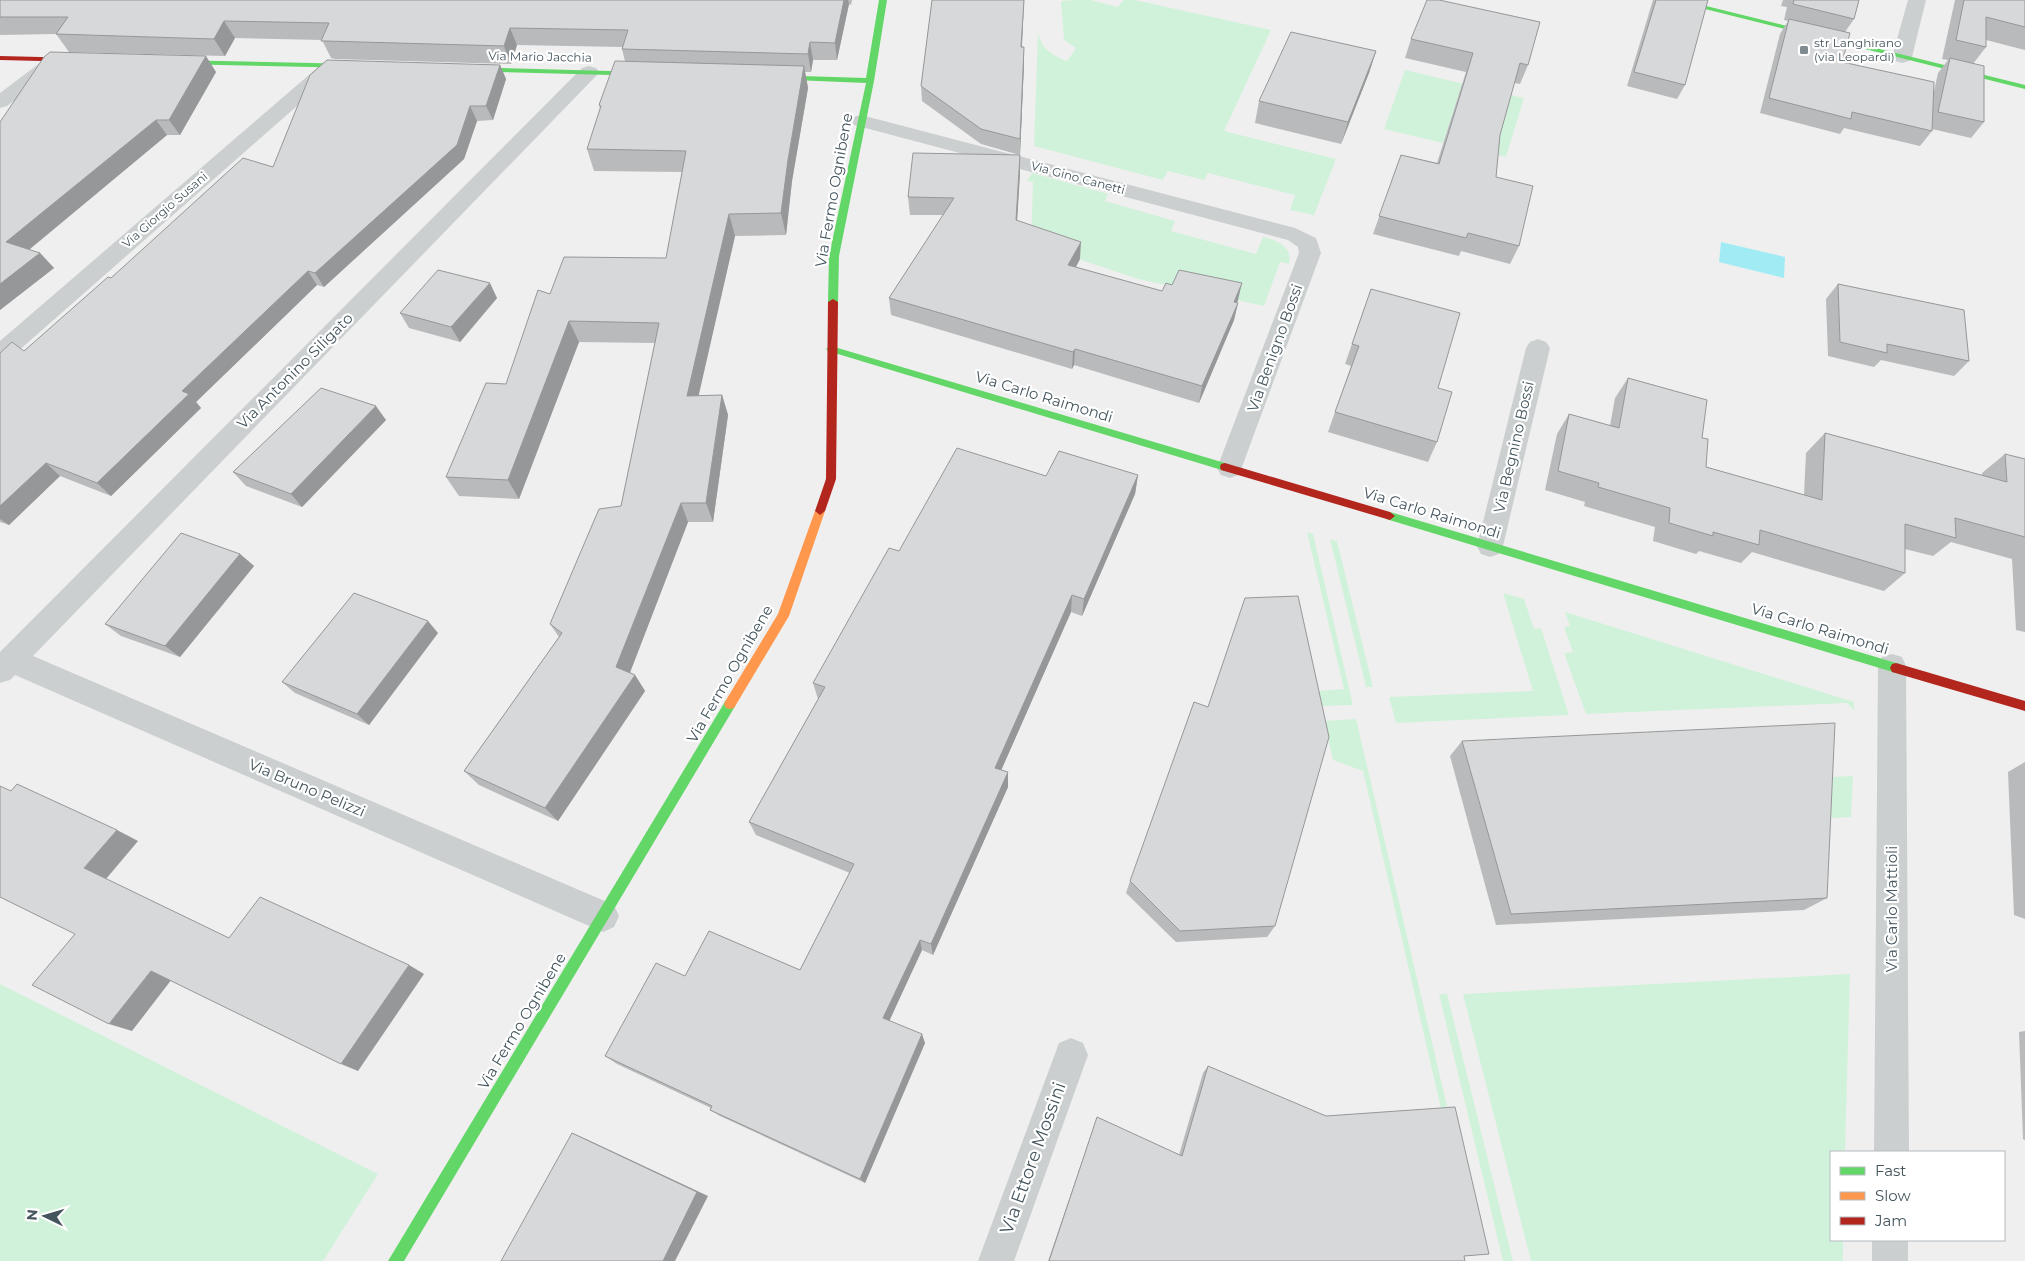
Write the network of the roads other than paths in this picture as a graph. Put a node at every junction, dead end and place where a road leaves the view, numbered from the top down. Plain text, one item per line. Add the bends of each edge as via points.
1 (883, 0) edge
2 (1672, 0) edge
3 (1917, 0) edge
4 (1902, 57) junction
5 (0, 58) edge
6 (58, 59) junction
7 (97, 60) edge
8 (165, 62) edge
9 (331, 66) junction
10 (370, 67) edge
11 (450, 68) edge
12 (589, 72) junction
13 (657, 74) edge
14 (1974, 74) junction
15 (754, 77) edge
16 (2025, 78) edge
17 (870, 80) junction
18 (2025, 87) edge
19 (0, 102) edge
20 (861, 122) junction
21 (1295, 235) joint
22 (1538, 348) dead end
23 (831, 349) junction
24 (0, 354) edge
25 (1230, 468) junction
26 (1490, 546) junction
27 (5, 665) edge
28 (1892, 666) junction
29 (2025, 706) edge
30 (603, 916) junction
31 (1070, 1055) dead end
32 (1891, 1151) edge
33 (1890, 1241) edge
34 (396, 1261) edge
35 (996, 1261) edge
36 (1890, 1261) edge

1 - 17 street, Via Fermo Ognibene
2 - 4 street
3 - 4 street
4 - 14 street
5 - 6 street
6 - 7 street
6 - 19 street
8 - 9 street
9 - 10 street
9 - 24 street, Via Giorgio Susani
11 - 12 street, Via Mario Jacchia
12 - 13 street, Via Mario Jacchia
12 - 27 street, Via Antonino Siligato
14 - 16 street
14 - 18 street
15 - 17 street
17 - 20 street, Via Fermo Ognibene
20 - 21 street, Via Gino Canetti
20 - 23 street, Via Fermo Ognibene via 834,256
21 - 25 street, Via Benigno Bossi via 1308,243 1310,254
22 - 26 street, Via Begnino Bossi
23 - 25 street, Via Carlo Raimondi
23 - 30 street, Via Fermo Ognibene via 831,478 782,616
25 - 26 street, Via Carlo Raimondi
26 - 28 street, Via Carlo Raimondi
27 - 30 street, Via Bruno Pelizzi
28 - 29 street, Via Carlo Raimondi
28 - 32 street, Via Carlo Mattioli
30 - 34 street, Via Fermo Ognibene
31 - 35 street, Via Ettore Mossini
33 - 36 street

